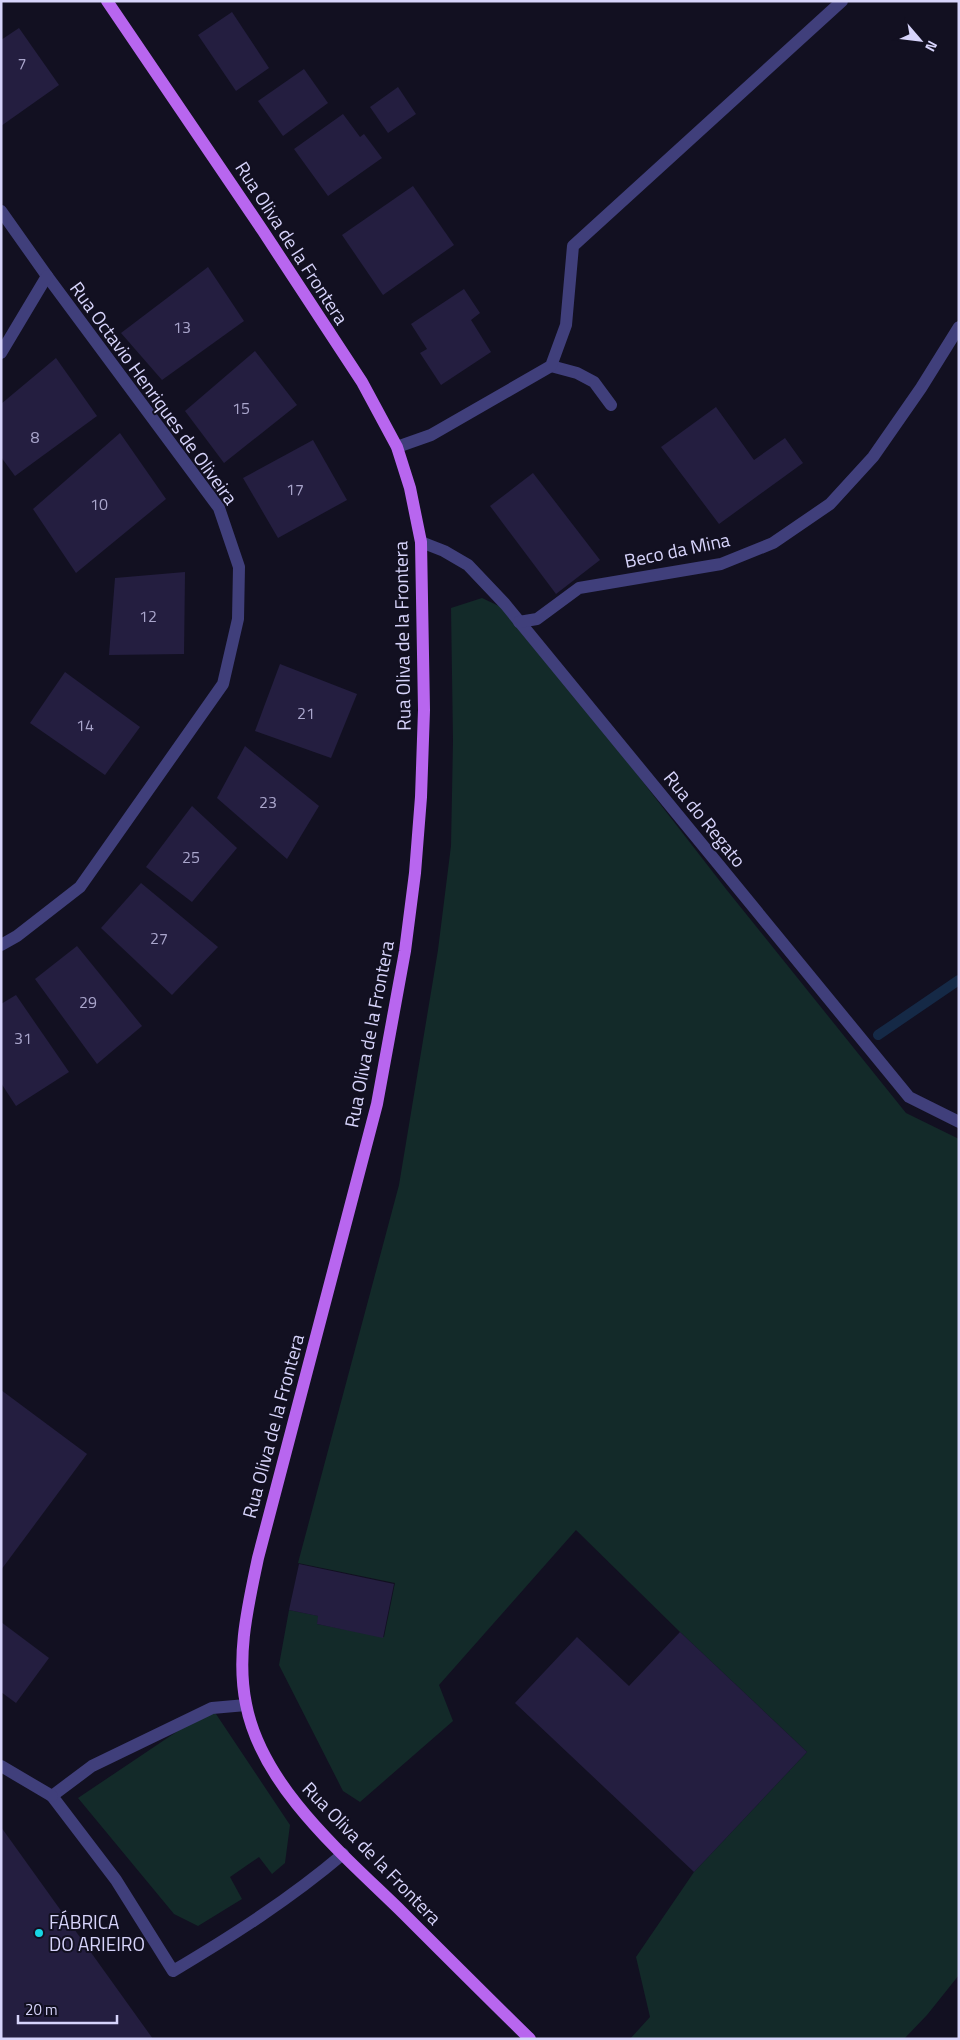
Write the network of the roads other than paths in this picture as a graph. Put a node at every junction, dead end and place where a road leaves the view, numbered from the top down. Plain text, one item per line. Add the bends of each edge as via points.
1 (107, 1) edge
2 (842, 1) edge
3 (1, 210) edge
4 (47, 276) junction
5 (959, 327) edge
6 (1, 353) edge
7 (551, 366) junction
8 (611, 404) dead end
9 (397, 447) junction
10 (421, 542) junction
11 (519, 622) junction
12 (1, 945) edge
13 (959, 1122) edge
14 (246, 1705) junction
15 (1, 1766) edge
16 (52, 1796) junction
17 (342, 1854) junction
18 (530, 2039) edge

1 - 9 main road, Rua Oliva de la Frontera via 362,382
2 - 7 street via 573,246 566,325
3 - 4 street, Rua Octavio Henriques de Oliveira
4 - 6 street
4 - 12 street, Rua Octavio Henriques de Oliveira via 219,508 239,567 238,619 223,684 80,887
5 - 11 street, Beco da Mina via 873,457 830,504 773,543 721,564 579,588 538,619
7 - 8 street via 577,373 594,382
7 - 9 street via 430,435
9 - 10 main road, Rua Oliva de la Frontera via 410,488
10 - 11 street, Rua do Regato via 468,565
10 - 14 main road, Rua Oliva de la Frontera via 424,710 421,797 405,951 377,1104 256,1566 242,1650
11 - 13 street, Rua do Regato via 909,1097
14 - 16 street via 212,1708 92,1766
14 - 17 main road, Rua Oliva de la Frontera via 253,1733 267,1761 287,1792
15 - 16 street
16 - 17 street via 116,1880 173,1971 231,1937 307,1884
17 - 18 main road, Rua Oliva de la Frontera

